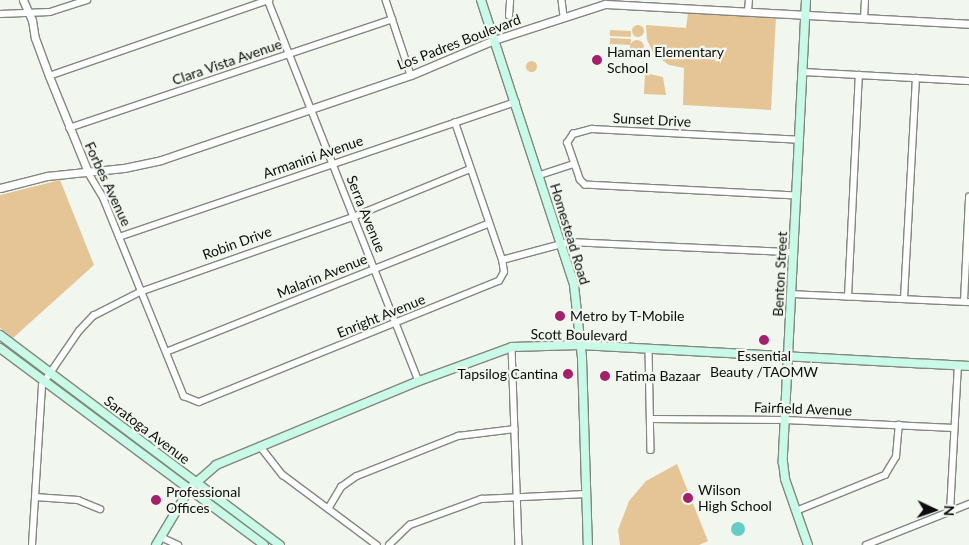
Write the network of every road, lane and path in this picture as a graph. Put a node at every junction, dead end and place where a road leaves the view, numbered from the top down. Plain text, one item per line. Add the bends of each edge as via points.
1 (23, 0) edge
2 (87, 0) edge
3 (268, 0) edge
4 (386, 0) edge
5 (480, 0) edge
6 (510, 0) edge
7 (562, 0) edge
8 (749, 0) edge
9 (806, 0) edge
10 (865, 0) edge
11 (73, 2) edge
12 (622, 2) edge
13 (748, 11) junction
14 (30, 13) junction
15 (0, 14) edge
16 (805, 15) junction
17 (510, 16) dead end
18 (564, 16) junction
19 (392, 19) junction
20 (864, 19) junction
21 (969, 24) edge
22 (494, 40) junction
23 (289, 54) junction
24 (802, 72) junction
25 (411, 75) junction
26 (859, 75) junction
27 (48, 76) junction
28 (916, 78) junction
29 (969, 81) edge
30 (516, 102) junction
31 (310, 108) junction
32 (454, 123) junction
33 (69, 128) junction
34 (799, 140) junction
35 (333, 164) junction
36 (573, 164) junction
37 (470, 169) junction
38 (88, 172) junction
39 (540, 175) junction
40 (0, 188) edge
41 (796, 196) junction
42 (969, 197) edge
43 (353, 216) junction
44 (488, 224) junction
45 (119, 237) junction
46 (562, 243) junction
47 (793, 252) junction
48 (502, 260) junction
49 (375, 268) junction
50 (140, 292) junction
51 (791, 294) junction
52 (848, 297) junction
53 (904, 299) junction
54 (967, 301) edge
55 (396, 323) junction
56 (0, 335) edge
57 (580, 345) junction
58 (512, 347) junction
59 (649, 349) junction
60 (166, 352) junction
61 (1, 353) edge
62 (788, 357) junction
63 (958, 366) junction
64 (969, 366) edge
65 (50, 372) junction
66 (419, 381) junction
67 (43, 382) junction
68 (192, 402) joint
69 (651, 419) junction
70 (786, 420) junction
71 (899, 425) junction
72 (954, 428) junction
73 (515, 429) junction
74 (260, 446) junction
75 (651, 450) dead end
76 (193, 485) junction
77 (586, 494) junction
78 (517, 496) junction
79 (35, 497) junction
80 (969, 504) edge
81 (100, 508) dead end
82 (328, 509) junction
83 (796, 511) junction
84 (950, 512) junction
85 (161, 537) junction
86 (32, 545) edge
87 (156, 545) edge
88 (178, 545) edge
89 (264, 545) edge
90 (280, 545) edge
91 (377, 545) edge
92 (389, 545) edge
93 (519, 545) edge
94 (588, 545) edge
95 (808, 545) edge
96 (866, 545) edge

1 - 14 street, Forbes Avenue
2 - 11 street
3 - 23 street, Serra Avenue
3 - 27 street
4 - 19 street
5 - 22 main road, Homestead Road
6 - 17 street
7 - 18 street
8 - 13 street
9 - 16 main road, Benton Street
10 - 20 street
11 - 14 street via 50,12
12 - 13 street, Los Padres Boulevard
12 - 18 street, Los Padres Boulevard via 594,6
13 - 16 street, Los Padres Boulevard
14 - 15 street
14 - 27 street, Forbes Avenue
16 - 20 street, Los Padres Boulevard
16 - 24 main road, Benton Street
18 - 22 street, Los Padres Boulevard
19 - 23 street, Clara Vista Avenue
19 - 25 street
20 - 21 street, Los Padres Boulevard
22 - 25 street, Los Padres Boulevard
22 - 30 main road, Homestead Road
23 - 31 street, Serra Avenue
23 - 33 street, Clara Vista Avenue
24 - 26 street
24 - 34 main road, Benton Street
25 - 31 street, Los Padres Boulevard
26 - 28 street
26 - 52 street
27 - 33 street, Forbes Avenue
28 - 29 street
28 - 53 street
30 - 32 street, Armanini Avenue
30 - 39 main road, Homestead Road
31 - 35 street, Serra Avenue
31 - 38 street, Los Padres Boulevard via 161,160
32 - 35 street, Armanini Avenue
32 - 37 street
33 - 38 street, Forbes Avenue
34 - 36 street, Sunset Drive via 592,129 570,137 567,143
34 - 41 main road, Benton Street
35 - 43 street, Serra Avenue
35 - 45 street, Armanini Avenue
36 - 39 street
36 - 41 street via 585,185
37 - 43 street, Robin Drive
37 - 44 street
38 - 40 street, Los Padres Boulevard via 47,176
38 - 45 street, Forbes Avenue via 104,199
39 - 46 main road, Homestead Road
41 - 47 main road, Benton Street
42 - 54 street
43 - 49 street, Serra Avenue
43 - 50 street, Robin Drive
44 - 48 street
44 - 49 street, Malarin Avenue
45 - 50 street, Forbes Avenue
46 - 47 street
46 - 48 street
46 - 57 main road, Homestead Road via 575,290
47 - 51 main road, Benton Street
48 - 55 street, Enright Avenue via 504,272 496,284
49 - 55 street, Serra Avenue
49 - 60 street, Malarin Avenue
50 - 60 street, Forbes Avenue
50 - 65 street, Robin Drive via 93,316
51 - 52 street
51 - 62 main road, Benton Street
52 - 53 street
53 - 54 street
55 - 66 street, Serra Avenue
55 - 68 street, Enright Avenue via 199,402
56 - 65 main road, Saratoga Avenue
57 - 58 main road, Scott Boulevard
57 - 59 main road, Scott Boulevard
57 - 77 main road, Homestead Road
58 - 66 main road, Scott Boulevard
58 - 73 street
59 - 62 main road, Scott Boulevard
59 - 69 street
60 - 68 street, Forbes Avenue via 184,396
61 - 67 main road, Saratoga Avenue
62 - 63 main road, Scott Boulevard
62 - 70 main road, Benton Street
63 - 64 main road, Scott Boulevard
63 - 72 street
65 - 67 street, Robin Drive
65 - 76 main road, Saratoga Avenue
66 - 74 main road, Scott Boulevard
67 - 76 main road, Saratoga Avenue
67 - 79 street via 39,398
69 - 70 street, Fairfield Avenue
69 - 75 street
70 - 71 street, Fairfield Avenue
70 - 83 main road, Benton Street via 783,470
71 - 72 street, Fairfield Avenue
71 - 83 street via 896,457 885,475
72 - 84 street
73 - 78 street
73 - 82 street via 458,436 356,476 341,488
74 - 76 main road, Scott Boulevard via 216,466
74 - 82 street via 279,472
76 - 85 main road
76 - 89 main road, Saratoga Avenue
76 - 90 main road, Saratoga Avenue
77 - 78 street
77 - 94 main road, Homestead Road
78 - 92 street via 481,499 447,509 401,530
78 - 93 street
79 - 81 street via 78,500
79 - 86 street
80 - 84 street
82 - 91 street
83 - 95 main road, Benton Street
84 - 96 street
85 - 87 main road
85 - 88 street

